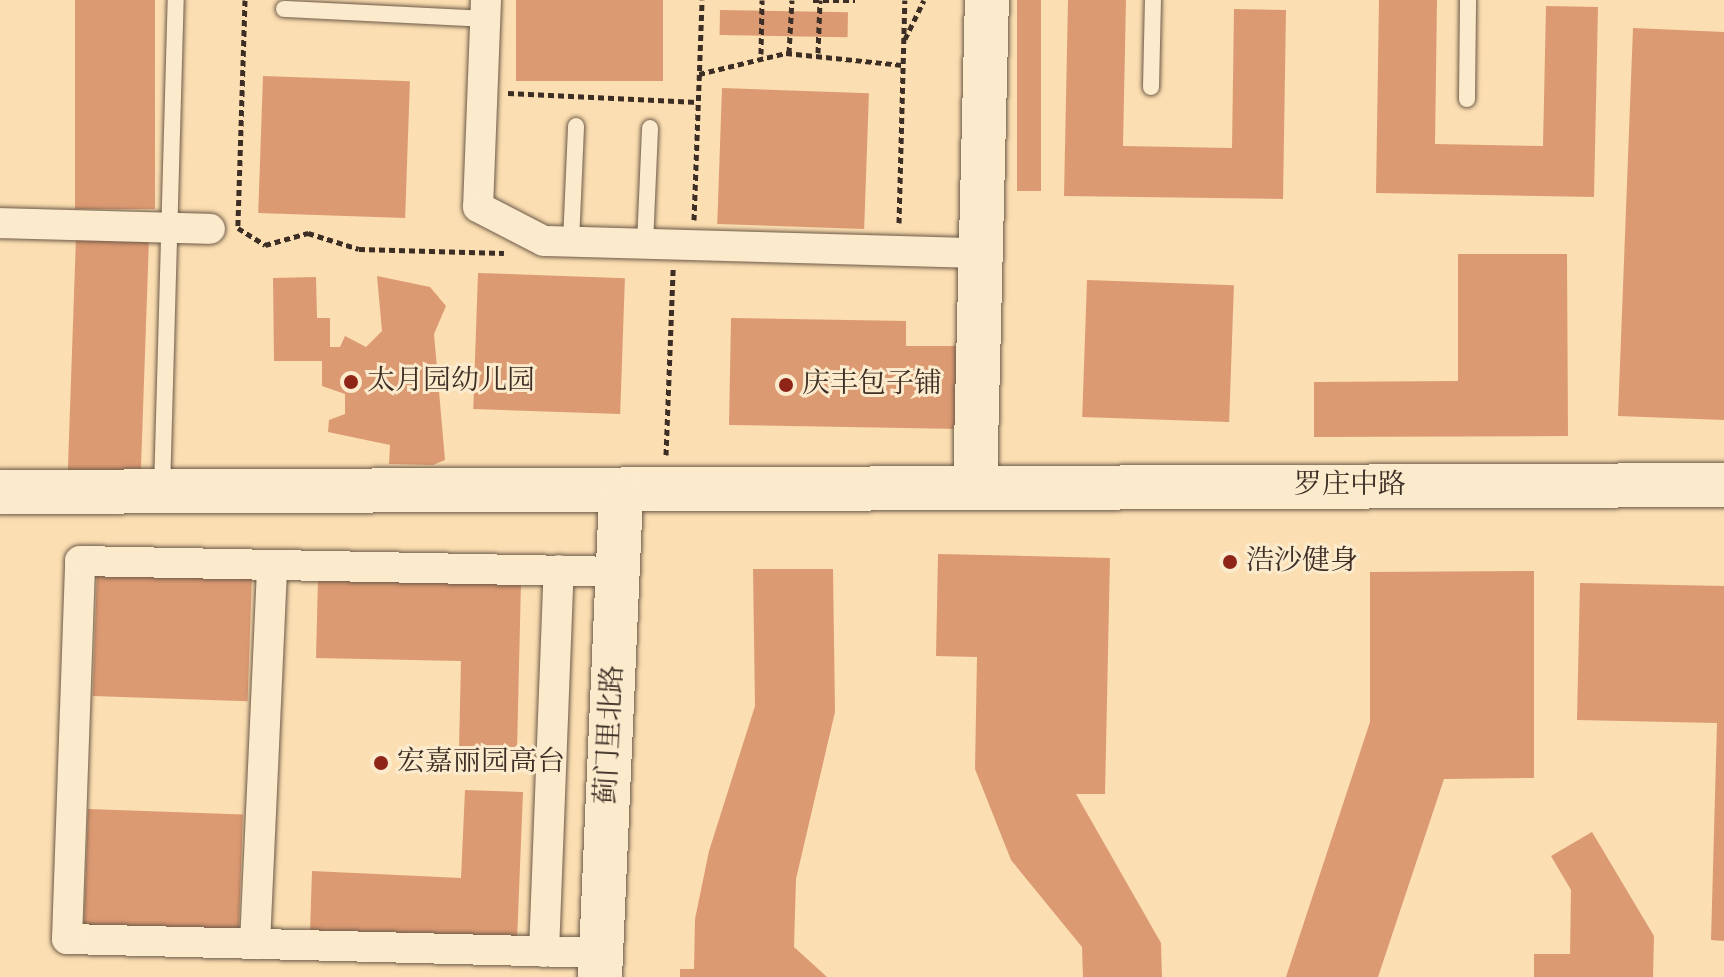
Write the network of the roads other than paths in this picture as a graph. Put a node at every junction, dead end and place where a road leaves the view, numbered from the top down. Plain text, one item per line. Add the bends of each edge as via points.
1 (176, 0) edge
2 (987, 0) edge
3 (1153, 0) edge
4 (1468, 0) edge
5 (284, 9) dead end
6 (485, 10) edge
7 (1151, 87) dead end
8 (1467, 99) dead end
9 (576, 126) dead end
10 (650, 128) dead end
11 (0, 223) edge
12 (170, 225) junction
13 (210, 229) dead end
14 (571, 242) junction
15 (671, 244) junction
16 (981, 253) junction
17 (1724, 485) edge
18 (975, 487) junction
19 (0, 492) edge
20 (621, 493) junction
21 (162, 494) junction
22 (272, 565) junction
23 (559, 570) junction
24 (618, 572) junction
25 (255, 944) junction
26 (544, 952) junction
27 (603, 965) edge

1 - 12 lane
2 - 16 street
3 - 7 lane
4 - 8 lane
5 - 6 lane
6 - 14 street via 478,207 544,241
9 - 14 lane
10 - 15 lane
11 - 12 street
12 - 13 street
12 - 21 lane
14 - 15 street
15 - 16 street
16 - 18 street
17 - 18 street, 罗庄中路
18 - 20 street, 罗庄中路
19 - 21 street, 罗庄中路
20 - 21 street, 罗庄中路
20 - 24 street, 蓟门里北路
22 - 23 street
22 - 25 street
22 - 25 street via 80,561 67,939
23 - 24 street
23 - 26 street
24 - 27 street, 蓟门里北路
25 - 26 street
26 - 27 street

